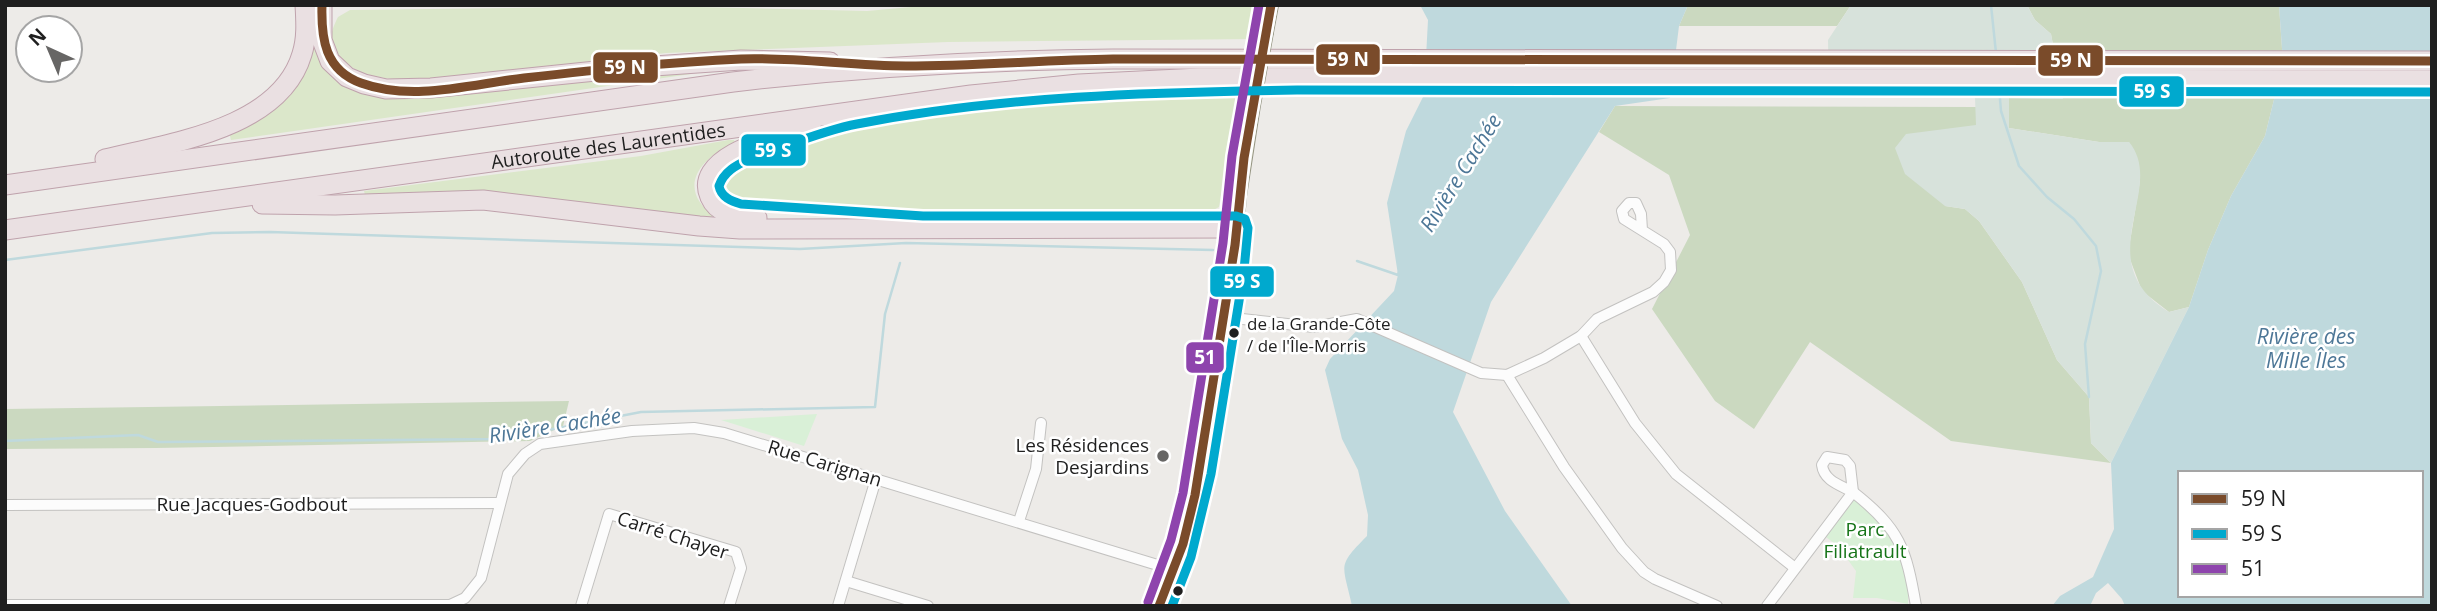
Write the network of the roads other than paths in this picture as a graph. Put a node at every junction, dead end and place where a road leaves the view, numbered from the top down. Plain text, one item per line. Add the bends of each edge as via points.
1 (305, 5) edge
2 (322, 5) edge
3 (1271, 5) edge
4 (2432, 61) edge
5 (905, 66) junction
6 (1380, 69) junction
7 (2432, 80) edge
8 (852, 111) junction
9 (5, 184) edge
10 (205, 202) junction
11 (923, 228) junction
12 (1236, 229) junction
13 (5, 230) edge
14 (1642, 230) dead end
15 (1224, 317) junction
16 (1580, 336) junction
17 (1507, 375) junction
18 (1041, 423) dead end
19 (876, 479) junction
20 (499, 503) junction
21 (5, 505) edge
22 (1018, 521) junction
23 (1795, 568) junction
24 (1174, 570) junction
25 (846, 581) junction
26 (5, 605) edge
27 (580, 606) edge
28 (729, 606) edge
29 (838, 606) edge
30 (928, 606) edge
31 (1159, 606) edge
32 (1717, 606) edge
33 (1767, 606) edge
34 (1916, 606) edge

1 - 9 highway via 304,46 295,71 256,110 191,138
2 - 5 highway via 322,40 330,61 347,77 386,89 442,88 741,60
3 - 12 main road, bridge
4 - 6 highway, Autoroute des Laurentides
5 - 6 highway, Autoroute des Laurentides via 1053,59
5 - 9 highway, Autoroute des Laurentides via 711,85
6 - 7 highway, Autoroute des Laurentides
6 - 8 highway, Autoroute des Laurentides via 1092,83
8 - 10 highway, Autoroute des Laurentides
8 - 11 highway via 724,159 708,178 713,204 739,216
10 - 11 highway via 335,205 474,200 713,227
10 - 13 highway, Autoroute des Laurentides
11 - 12 highway
12 - 15 main road
14 - 16 street via 1670,252 1671,270 1664,282 1597,319
15 - 17 street via 1314,327 1352,318 1367,321 1481,373
15 - 24 main road via 1194,502
16 - 17 street
16 - 23 street via 1635,423 1676,474
17 - 32 street via 1622,548 1644,572
18 - 22 street via 1036,469
19 - 20 street, Rue Carignan via 724,433 694,428 618,432 540,444 508,474
19 - 22 street, Rue Carignan
19 - 25 street
20 - 21 street, Rue Jacques-Godbout
20 - 26 street, Rue Carignan via 481,578 466,598 450,605
22 - 24 street, Rue Carignan
23 - 33 street
23 - 34 street via 1853,492 1879,512 1902,545
24 - 31 main road
25 - 29 street
25 - 30 street
27 - 28 street, Carré Chayer via 610,514 736,552 741,568

